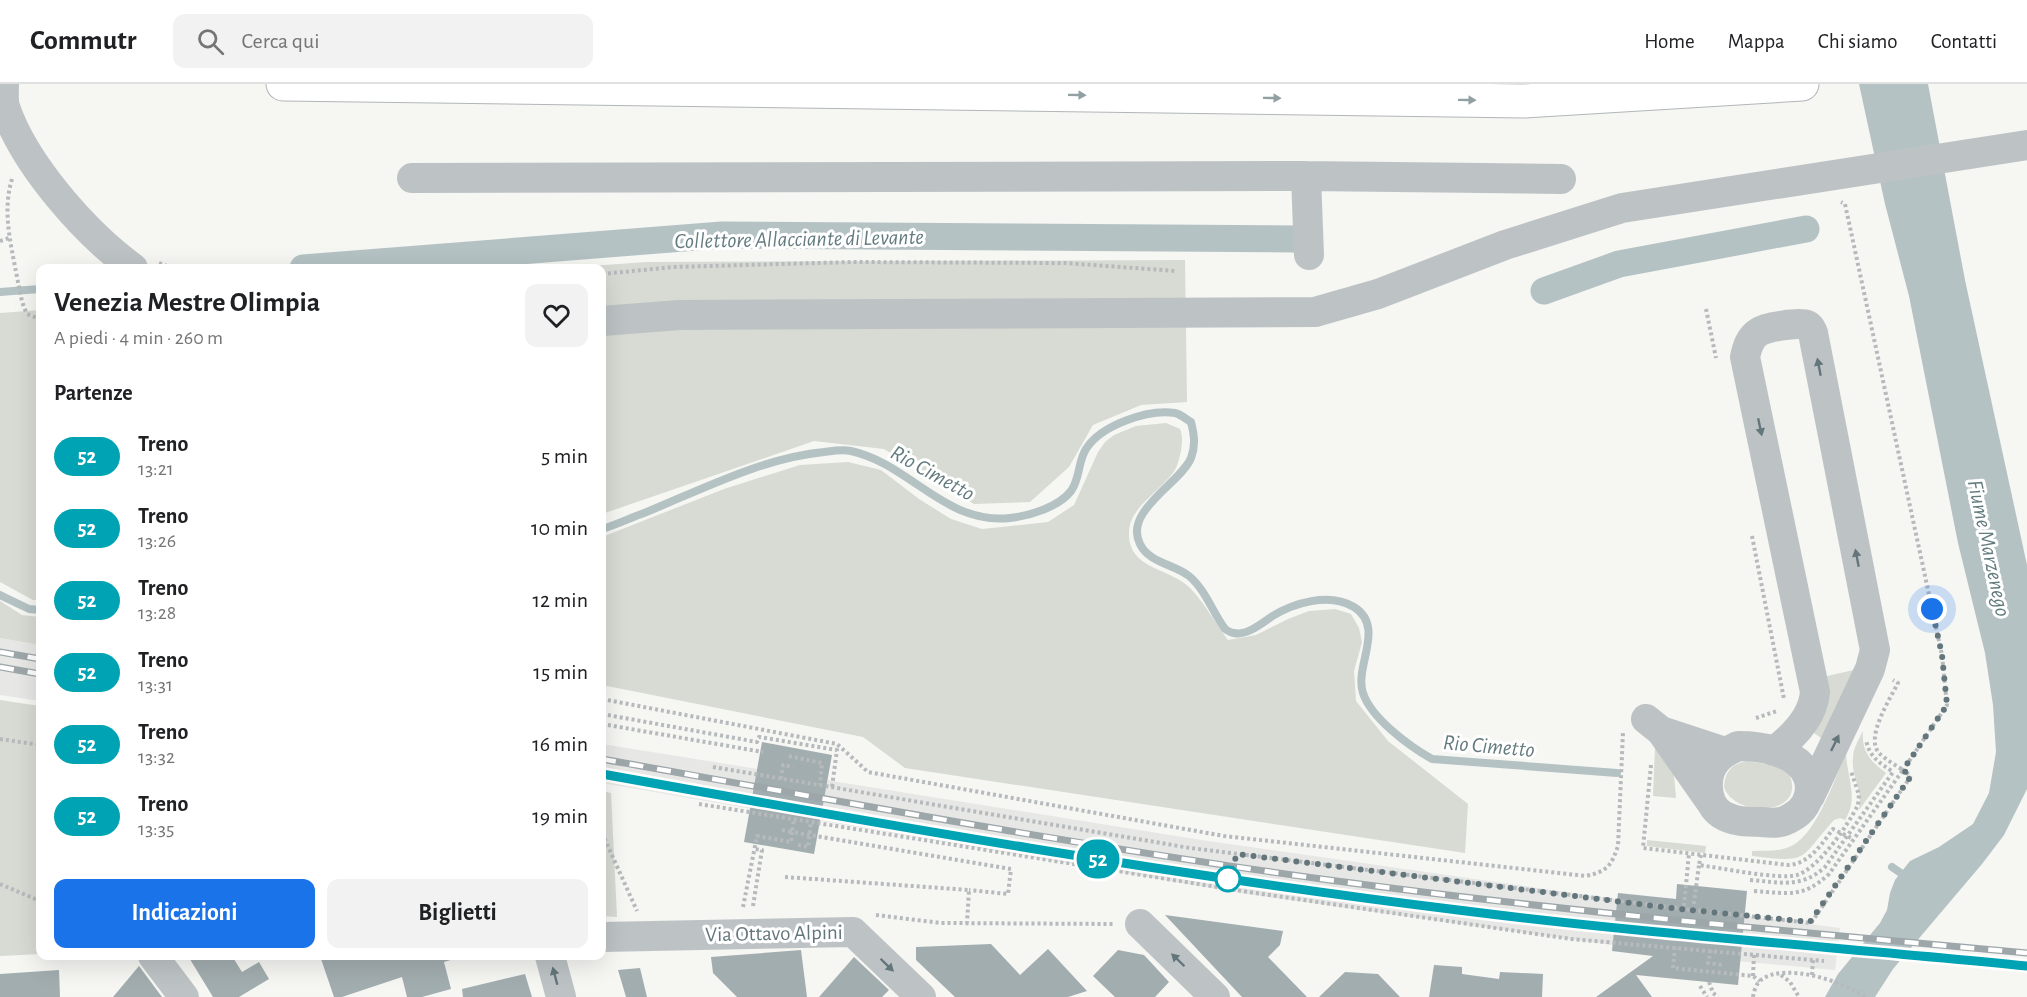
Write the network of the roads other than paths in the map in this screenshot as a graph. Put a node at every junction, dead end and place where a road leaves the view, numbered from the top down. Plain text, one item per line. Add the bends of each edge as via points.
1 (4, 84) edge
2 (283, 84) edge
3 (1802, 84) edge
4 (2027, 145) edge
5 (1306, 176) junction
6 (412, 178) dead end
7 (1560, 179) dead end
8 (1310, 255) dead end
9 (126, 264) edge
10 (606, 321) edge
11 (1774, 751) junction
12 (1725, 752) junction
13 (1810, 796) junction
14 (1712, 804) junction
15 (1140, 924) road end
16 (606, 937) edge
17 (156, 960) edge
18 (551, 960) edge
19 (1202, 993) edge
20 (184, 997) edge
21 (561, 997) edge
22 (921, 997) edge

1 - 9 street via 4,105 27,155 84,226
2 -> 3 highway via 1524,101
4 - 10 street via 1622,208 1505,245 1378,294 1315,312 679,315
5 - 6 street
5 - 7 street
5 - 8 street
11 - 12 street via 1738,746
11 - 13 street via 1801,764 1809,781
13 -> 11 street via 1870,669 1875,650 1813,333 1803,324 1760,331 1748,345 1745,357 1815,692 1815,702 1802,724
12 - 14 street via 1710,772 1707,792
12 - 14 street via 1646,727
13 - 14 street via 1799,813 1777,823 1739,821 1720,814
19 -> 15 street
16 -> 22 street, Via Ottavo Alpini via 863,924
17 - 20 street
21 -> 18 street

